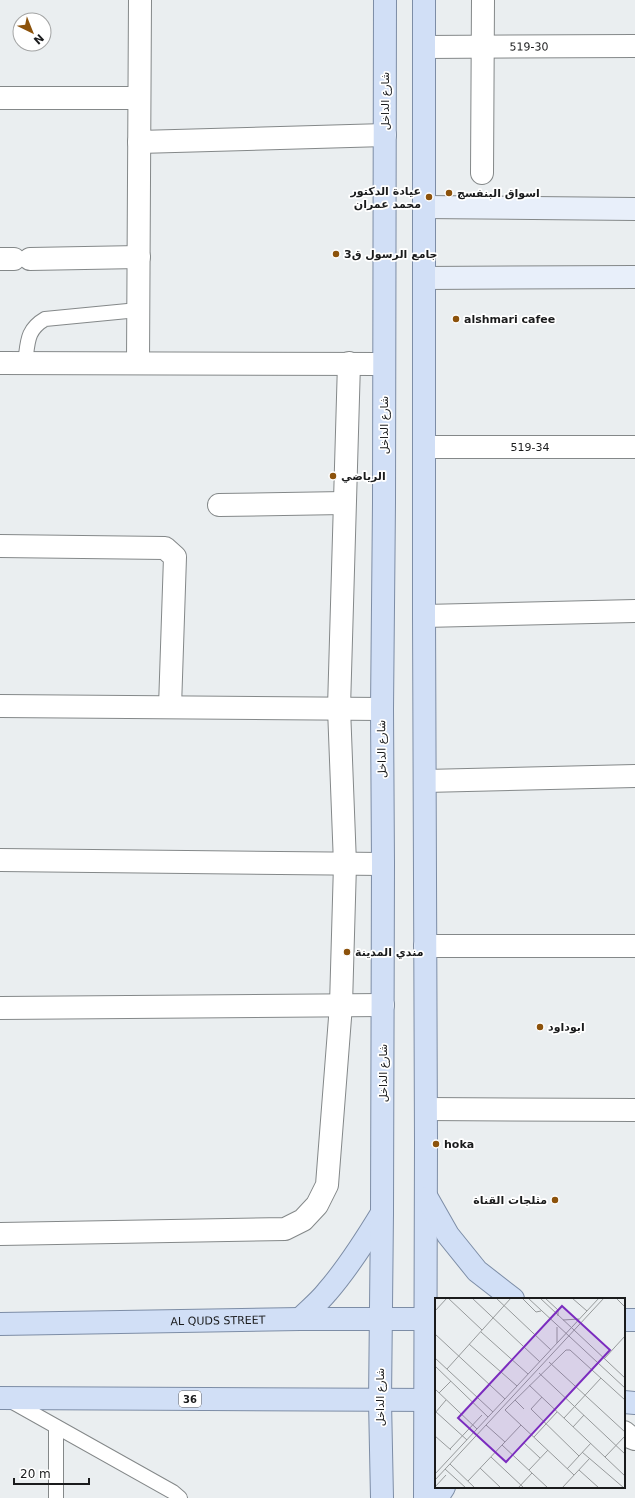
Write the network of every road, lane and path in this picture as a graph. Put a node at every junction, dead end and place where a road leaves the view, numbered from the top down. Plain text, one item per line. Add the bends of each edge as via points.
1 (140, 0) edge
2 (385, 0) edge
3 (424, 0) edge
4 (483, 0) edge
5 (424, 46) junction
6 (482, 46) junction
7 (635, 46) edge
8 (0, 98) edge
9 (139, 98) junction
10 (385, 135) junction
11 (139, 142) junction
12 (482, 173) dead end
13 (424, 207) junction
14 (635, 209) edge
15 (139, 257) junction
16 (14, 259) edge
17 (635, 277) edge
18 (424, 278) junction
19 (138, 310) junction
20 (0, 363) edge
21 (25, 363) junction
22 (138, 363) junction
23 (349, 363) junction
24 (384, 364) junction
25 (425, 447) junction
26 (635, 447) edge
27 (344, 503) junction
28 (218, 505) dead end
29 (0, 546) edge
30 (635, 611) edge
31 (424, 616) junction
32 (0, 706) edge
33 (170, 707) junction
34 (339, 708) junction
35 (382, 709) junction
36 (635, 776) edge
37 (425, 781) junction
38 (0, 860) edge
39 (345, 864) junction
40 (383, 864) junction
41 (426, 946) junction
42 (635, 946) edge
43 (341, 1005) junction
44 (383, 1005) junction
45 (0, 1008) edge
46 (426, 1109) junction
47 (635, 1110) edge
48 (426, 1196) junction
49 (382, 1214) junction
50 (0, 1234) edge
51 (512, 1298) edge
52 (300, 1319) junction
53 (431, 1319) edge
54 (381, 1320) junction
55 (0, 1324) edge
56 (3, 1398) edge
57 (431, 1400) edge
58 (380, 1401) junction
59 (56, 1427) junction
60 (625, 1433) edge
61 (635, 1438) edge
62 (443, 1488) edge
63 (56, 1498) edge
64 (180, 1498) edge
65 (382, 1498) edge
66 (425, 1498) edge
67 (437, 1498) edge

1 - 9 street
2 - 10 main road, شارع الداخل
3 - 5 main road
4 - 6 street
5 - 6 street, 519-30
5 - 13 main road
6 - 7 street, 519-30
6 - 12 street
8 - 9 street
9 - 11 street
10 - 11 street
10 - 24 main road, شارع الداخل
11 - 15 street
13 - 14 street
13 - 18 main road
15 - 16 street
15 - 19 street
17 - 18 street
18 - 25 main road
19 - 21 lane via 46,319 36,324 30,333
19 - 22 street
20 - 21 street
21 - 22 street
22 - 23 street
23 - 24 street
23 - 27 street
24 - 35 main road, شارع الداخل
25 - 26 street, 519-34
25 - 31 main road
27 - 28 street
27 - 34 street
29 - 33 street via 165,548 175,557
30 - 31 street
31 - 37 main road
32 - 33 street
33 - 34 street
34 - 35 street
34 - 39 street
35 - 40 main road, شارع الداخل
36 - 37 street
37 - 41 main road
38 - 39 street
39 - 40 street
39 - 43 street
40 - 44 main road, شارع الداخل
41 - 42 street
41 - 46 main road
43 - 44 street
43 - 45 street
43 - 50 street via 327,1185 317,1205 303,1220 285,1229
44 - 49 main road, شارع الداخل
46 - 47 street
46 - 48 main road
48 - 51 main road via 448,1235 477,1272
48 - 53 main road
49 - 52 main road via 360,1249 326,1294
49 - 54 main road, شارع الداخل
52 - 54 main road, AL QUDS STREET
52 - 55 main road, AL QUDS STREET
53 - 54 main road, AL QUDS STREET
53 - 57 main road
54 - 58 main road, شارع الداخل
56 - 58 main road, 36
56 - 59 lane
57 - 58 main road, 36
57 - 66 main road
58 - 65 main road, شارع الداخل
59 - 63 lane
59 - 64 lane
60 - 61 street
62 - 67 main road

